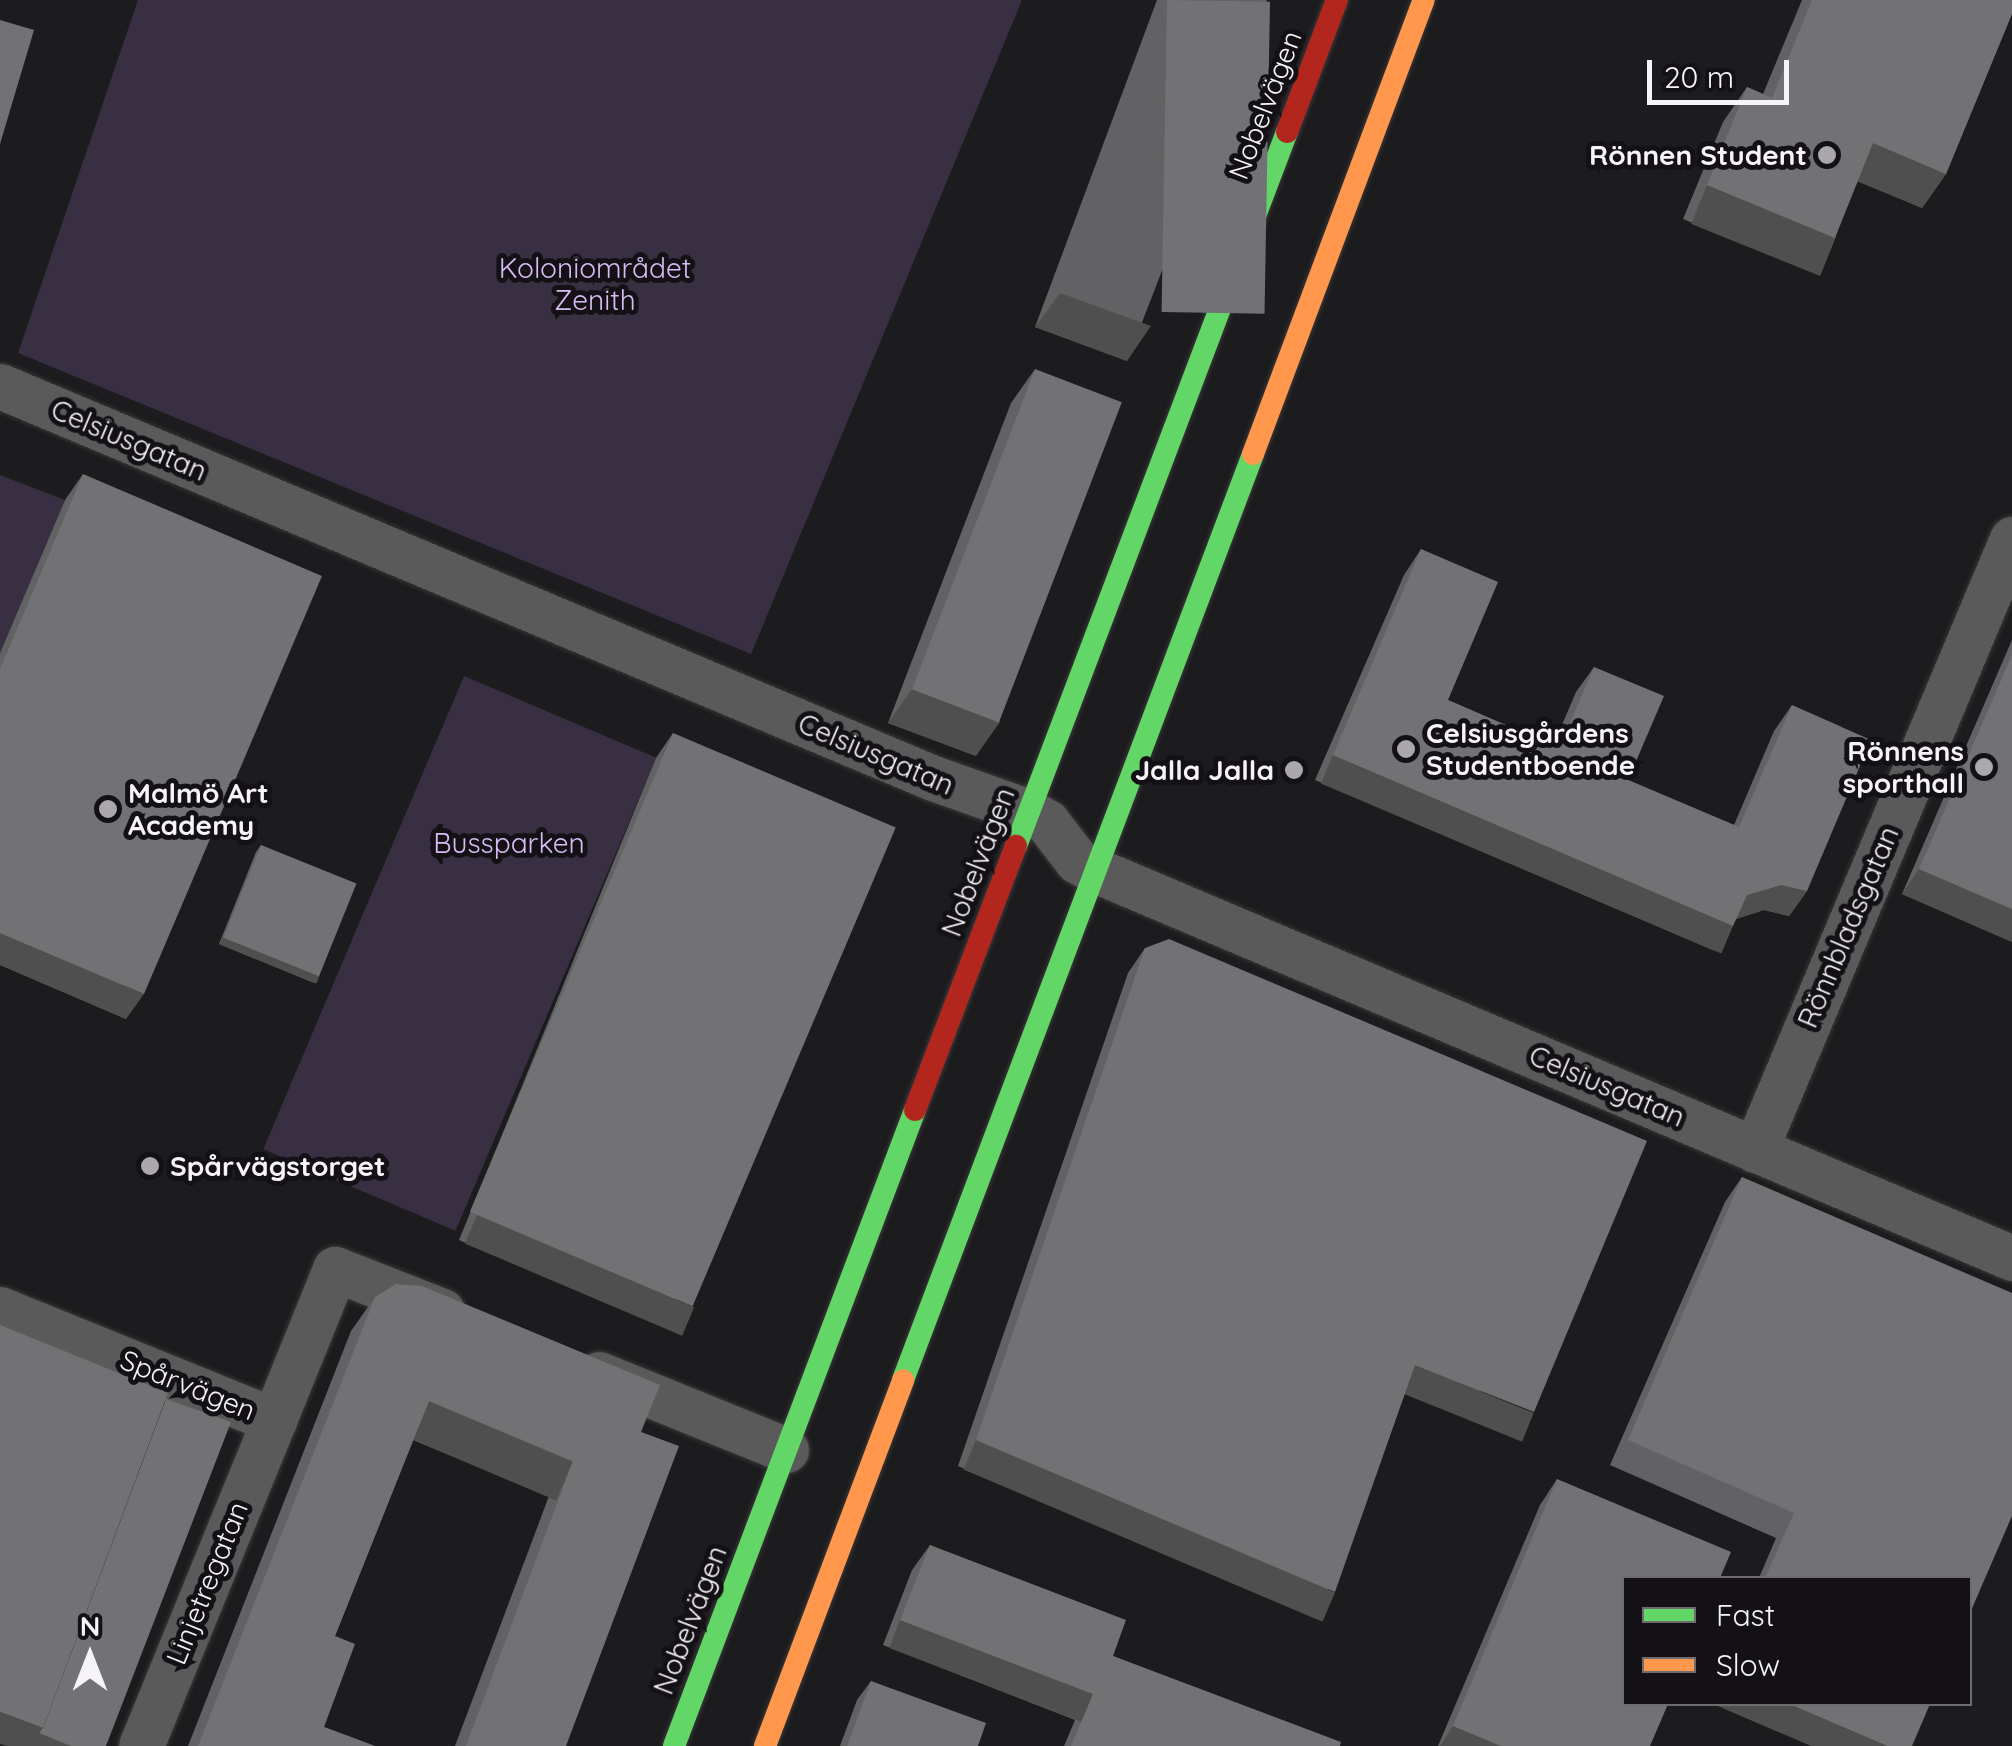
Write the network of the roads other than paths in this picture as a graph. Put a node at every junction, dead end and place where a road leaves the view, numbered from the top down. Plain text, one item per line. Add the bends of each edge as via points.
1 (1338, 0) edge
2 (1424, 0) edge
3 (0, 386) edge
4 (2012, 538) edge
5 (1029, 812) junction
6 (1095, 870) junction
7 (1755, 1150) junction
8 (2012, 1258) edge
9 (0, 1309) edge
10 (480, 1326) edge
11 (552, 1355) edge
12 (274, 1420) junction
13 (786, 1450) junction
14 (141, 1746) edge
15 (674, 1746) edge
16 (765, 1746) edge

1 - 5 main road, Nobelvägen
2 - 6 main road
3 - 5 street, Celsiusgatan via 951,786
4 - 7 street, Rönnbladsgatan
5 - 6 street, Celsiusgatan via 1047,822 1077,861
5 - 13 main road, Nobelvägen
6 - 7 street, Celsiusgatan
6 - 16 main road
7 - 8 street, Celsiusgatan
9 - 12 street, Spårvägen
10 - 12 street, Spårvägen via 335,1269
11 - 13 street
12 - 14 street, Linjetregatan
13 - 15 main road, Nobelvägen

